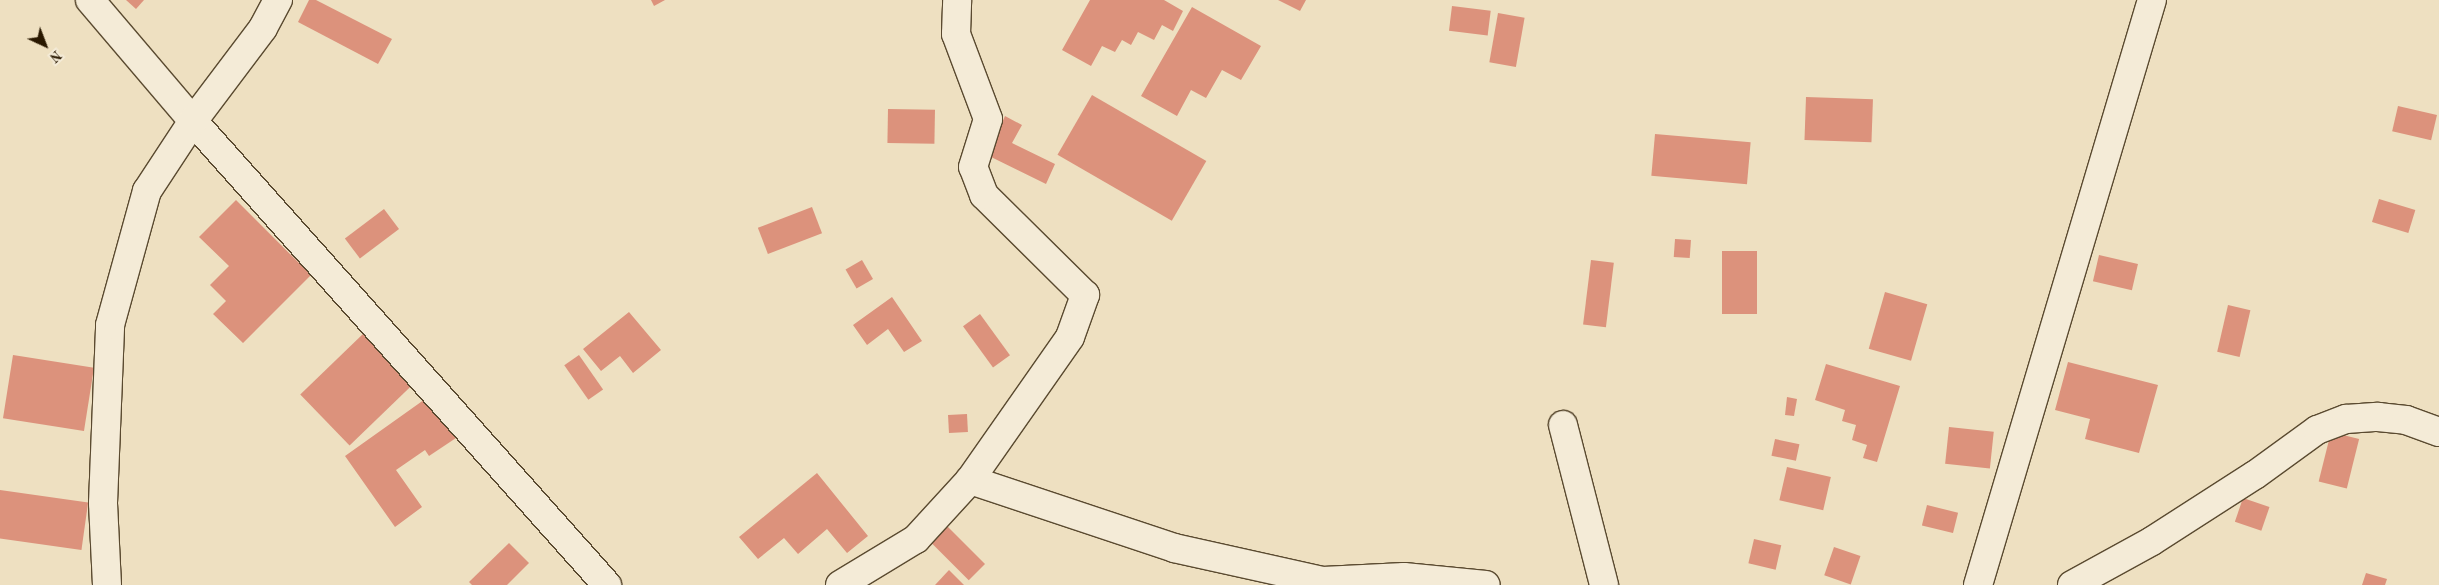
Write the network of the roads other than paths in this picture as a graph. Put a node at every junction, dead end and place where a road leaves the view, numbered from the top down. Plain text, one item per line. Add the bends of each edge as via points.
1 (90, 0) edge
2 (278, 0) edge
3 (957, 0) edge
4 (2152, 0) edge
5 (193, 121) junction
6 (1563, 425) dead end
7 (2439, 432) edge
8 (970, 480) junction
9 (107, 585) edge
10 (607, 585) edge
11 (840, 585) edge
12 (1486, 585) edge
13 (1604, 585) edge
14 (1978, 585) edge
15 (2072, 585) edge

1 - 5 street
2 - 5 street via 263,28
3 - 8 street via 956,34 988,119 973,167 984,195 1085,295 1070,337
4 - 14 street
5 - 9 street via 147,191 110,325 104,503
5 - 10 street
6 - 13 street
7 - 15 street via 2406,420 2378,417 2346,419 2316,430 2239,486 2152,541
8 - 11 street via 916,539
8 - 12 street via 1174,548 1323,581 1404,577

